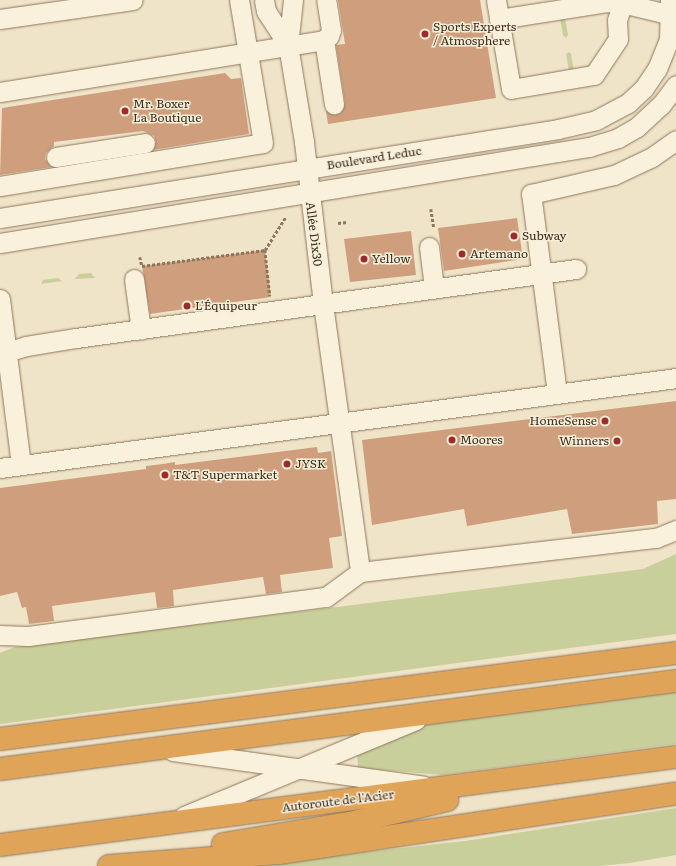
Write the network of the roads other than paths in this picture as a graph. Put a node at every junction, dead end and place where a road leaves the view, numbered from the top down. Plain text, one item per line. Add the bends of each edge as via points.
1 (132, 0) edge
2 (239, 0) edge
3 (264, 0) edge
4 (293, 0) edge
5 (326, 0) edge
6 (496, 0) edge
7 (623, 2) edge
8 (672, 10) edge
9 (0, 19) edge
10 (499, 19) junction
11 (324, 40) junction
12 (288, 45) junction
13 (249, 52) junction
14 (676, 85) edge
15 (0, 92) edge
16 (334, 104) dead end
17 (676, 140) edge
18 (144, 143) dead end
19 (100, 150) junction
20 (56, 157) dead end
21 (307, 169) junction
22 (102, 170) junction
23 (0, 186) edge
24 (309, 194) junction
25 (2, 221) edge
26 (0, 243) edge
27 (429, 247) dead end
28 (576, 269) dead end
29 (140, 273) road end
30 (541, 274) junction
31 (434, 288) junction
32 (0, 299) edge
33 (323, 304) junction
34 (141, 330) junction
35 (3, 353) edge
36 (676, 378) edge
37 (557, 393) junction
38 (340, 422) junction
39 (21, 465) junction
40 (0, 468) edge
41 (676, 530) edge
42 (360, 572) junction
43 (0, 635) edge
44 (676, 653) edge
45 (676, 681) edge
46 (432, 713) junction
47 (0, 739) edge
48 (156, 749) junction
49 (676, 757) edge
50 (300, 768) junction
51 (0, 769) edge
52 (560, 772) junction
53 (441, 788) junction
54 (676, 794) edge
55 (165, 824) junction
56 (0, 845) edge
57 (104, 866) edge
58 (110, 866) edge

1 - 9 street
2 - 13 street
3 - 12 street via 266,11
4 - 12 street via 292,30
5 - 11 street via 331,30
6 - 10 street
7 - 8 street
7 - 10 street via 606,2
7 - 10 street via 617,20 618,39 594,75 511,89
8 - 21 street, Boulevard Leduc via 667,47 650,80 628,103 604,117 558,129
11 - 12 street
11 - 16 street
12 - 13 street
12 - 21 street, Allée Dix30
13 - 15 street
13 - 22 street via 263,143
14 - 24 street, Boulevard Leduc via 661,106 637,126 599,144
17 - 30 street via 652,157 614,175 531,194
18 - 19 street
19 - 20 street
19 - 22 street
21 - 24 street, Allée Dix30
21 - 25 street, Boulevard Leduc
22 - 23 street
24 - 26 street, Boulevard Leduc
24 - 33 street, Allée Dix30
27 - 31 street
28 - 30 street
29 - 34 street
30 - 31 street
30 - 37 street
31 - 33 street
32 - 35 street
33 - 34 street
33 - 38 street, Allée Dix30
34 - 35 street via 26,346
35 - 39 street
36 - 37 street
37 - 38 street
38 - 39 street
38 - 42 street, Allée Dix30
39 - 40 street
41 - 42 street via 656,538
42 - 43 street via 326,597 28,636
44 - 47 highway
45 - 46 highway
46 - 48 highway
46 - 50 street
48 - 50 street
48 - 51 highway
49 - 52 highway, Autoroute de l'Acier
50 - 53 street
50 - 55 street
52 - 53 highway, Autoroute de l'Acier
52 - 57 highway via 350,822
53 - 55 highway, Autoroute de l'Acier
54 - 58 highway via 286,852
55 - 56 highway, Autoroute de l'Acier

